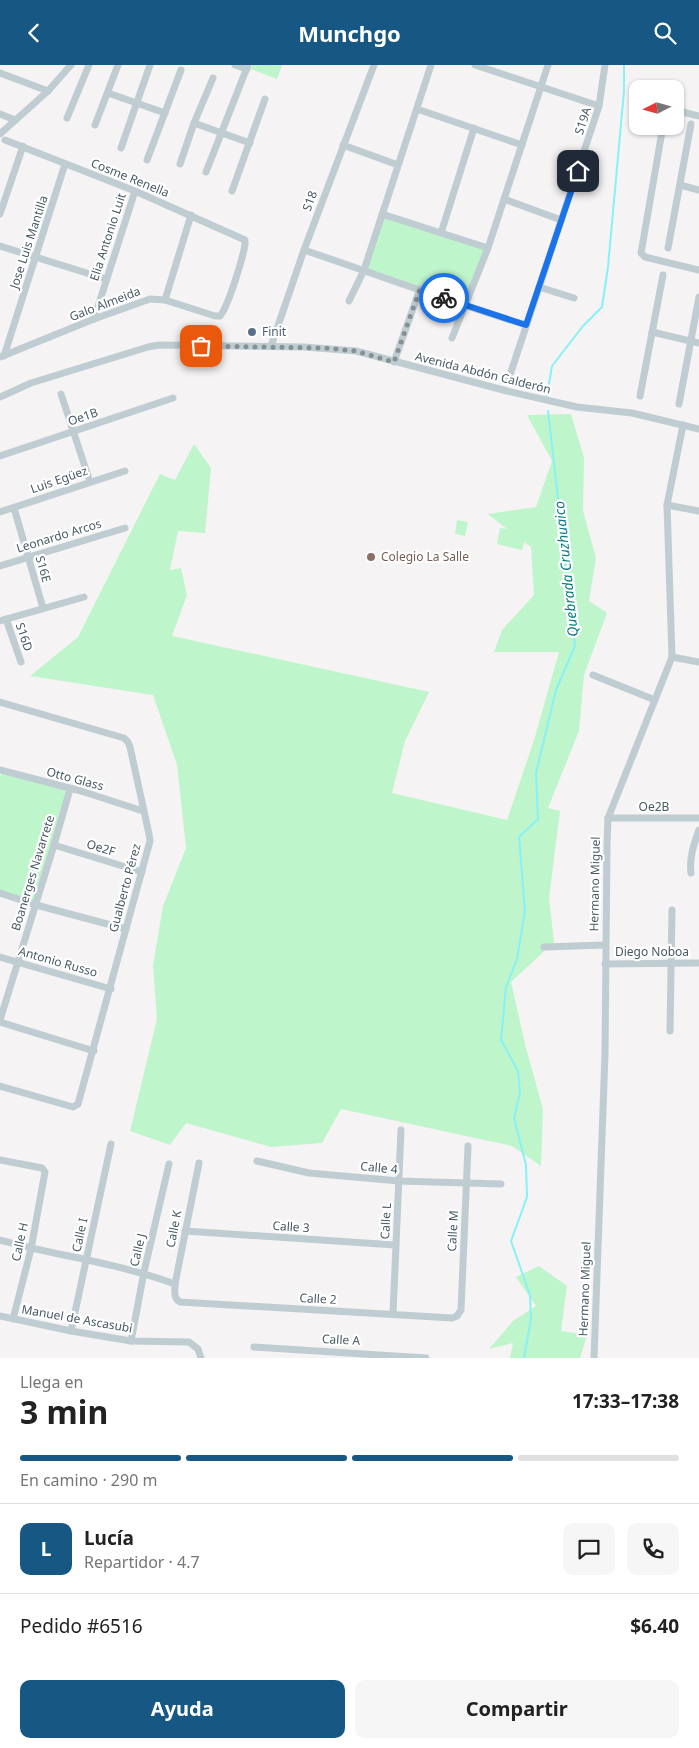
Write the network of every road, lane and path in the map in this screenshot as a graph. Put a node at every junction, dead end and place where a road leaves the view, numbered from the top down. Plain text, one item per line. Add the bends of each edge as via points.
1 (71, 65) edge
2 (90, 65) edge
3 (118, 65) edge
4 (150, 65) edge
5 (235, 65) edge
6 (374, 65) edge
7 (431, 65) edge
8 (475, 65) edge
9 (548, 65) edge
10 (605, 65) edge
11 (247, 67) edge
12 (495, 68) edge
13 (181, 69) dead end
14 (0, 73) edge
15 (213, 78) dead end
16 (541, 87) junction
17 (48, 91) junction
18 (108, 93) junction
19 (265, 99) dead end
20 (137, 103) junction
21 (600, 106) junction
22 (417, 109) junction
23 (684, 112) edge
24 (166, 113) junction
25 (0, 114) edge
26 (699, 116) edge
27 (67, 118) dead end
28 (15, 120) junction
29 (194, 123) junction
30 (691, 124) dead end
31 (95, 125) dead end
32 (474, 128) junction
33 (221, 133) junction
34 (661, 135) edge
35 (3, 137) edge
36 (250, 143) junction
37 (343, 145) junction
38 (522, 145) junction
39 (23, 146) junction
40 (121, 148) dead end
41 (148, 160) dead end
42 (65, 164) junction
43 (180, 164) dead end
44 (398, 165) junction
45 (206, 172) dead end
46 (680, 185) junction
47 (699, 190) edge
48 (135, 191) junction
49 (232, 191) dead end
50 (504, 199) junction
51 (0, 214) edge
52 (192, 215) junction
53 (382, 215) junction
54 (561, 220) junction
55 (441, 233) junction
56 (0, 246) edge
57 (488, 248) junction
58 (668, 248) dead end
59 (304, 250) junction
60 (35, 258) junction
61 (364, 270) junction
62 (699, 270) edge
63 (663, 275) dead end
64 (106, 279) junction
65 (539, 287) junction
66 (420, 289) junction
67 (699, 297) edge
68 (574, 298) dead end
69 (165, 300) junction
70 (349, 301) dead end
71 (465, 306) junction
72 (220, 317) joint
73 (94, 319) junction
74 (526, 325) junction
75 (652, 332) junction
76 (452, 338) dead end
77 (691, 341) junction
78 (699, 343) edge
79 (271, 346) junction
80 (2, 357) edge
81 (394, 362) junction
82 (508, 381) dead end
83 (61, 395) dead end
84 (640, 396) dead end
85 (0, 397) edge
86 (173, 398) dead end
87 (679, 404) dead end
88 (684, 425) junction
89 (699, 429) edge
90 (73, 432) junction
91 (0, 456) edge
92 (125, 471) dead end
93 (90, 481) junction
94 (667, 505) junction
95 (14, 507) junction
96 (699, 511) edge
97 (0, 512) edge
98 (125, 528) dead end
99 (28, 557) junction
100 (0, 566) edge
101 (84, 597) dead end
102 (43, 608) junction
103 (3, 620) edge
104 (672, 657) junction
105 (699, 662) edge
106 (21, 663) dead end
107 (593, 675) dead end
108 (655, 700) junction
109 (0, 702) edge
110 (1, 773) edge
111 (70, 789) junction
112 (143, 811) junction
113 (608, 818) junction
114 (699, 818) edge
115 (699, 831) edge
116 (54, 845) junction
117 (142, 872) junction
118 (691, 873) dead end
119 (0, 893) edge
120 (36, 905) junction
121 (672, 910) dead end
122 (126, 929) junction
123 (605, 945) junction
124 (544, 947) dead end
125 (0, 957) edge
126 (18, 963) junction
127 (671, 963) junction
128 (699, 963) edge
129 (605, 964) junction
130 (111, 989) junction
131 (0, 1021) edge
132 (670, 1031) dead end
133 (94, 1051) junction
134 (0, 1087) edge
135 (401, 1130) dead end
136 (111, 1144) dead end
137 (468, 1146) dead end
138 (0, 1160) edge
139 (257, 1161) dead end
140 (200, 1163) dead end
141 (169, 1164) dead end
142 (399, 1181) junction
143 (467, 1182) junction
144 (501, 1184) dead end
145 (185, 1231) junction
146 (0, 1241) edge
147 (396, 1245) junction
148 (31, 1249) junction
149 (86, 1260) junction
150 (144, 1273) junction
151 (175, 1283) junction
152 (177, 1300) joint
153 (393, 1314) junction
154 (0, 1316) edge
155 (457, 1316) joint
156 (13, 1319) junction
157 (71, 1331) junction
158 (131, 1341) junction
159 (254, 1347) dead end
160 (361, 1355) edge
161 (201, 1358) edge
162 (426, 1358) edge
163 (594, 1358) edge

1 - 17 street
2 - 27 street
3 - 18 street
4 - 20 street
5 - 11 street
6 - 37 street, S18
7 - 22 street
8 - 12 street
9 - 16 street
10 - 21 street, S19A
11 - 33 street
12 - 16 street
13 - 24 street
14 - 17 street
15 - 29 street
16 - 21 street
16 - 38 street
17 - 28 street
18 - 20 street
18 - 31 street
19 - 36 street
20 - 24 street
20 - 40 street
21 - 54 street, S19A
22 - 32 street
22 - 44 street
23 - 26 street
24 - 41 street
25 - 28 street
28 - 35 street
29 - 33 street
29 - 43 street
30 - 46 street
32 - 38 street
32 - 55 street
33 - 36 street
33 - 45 street
34 - 62 street via 641,253
35 - 39 street, Cosme Renella
36 - 49 street
37 - 44 street
37 - 59 street, S18
38 - 50 street
39 - 42 street, Cosme Renella
39 - 51 street
42 - 48 street, Cosme Renella
42 - 60 street, Jose Luis Mantilla
44 - 53 street
46 - 47 street
46 - 58 street
48 - 52 street, Cosme Renella
48 - 64 street, Elia Antonio Luit
50 - 54 street
50 - 57 street
52 - 69 street
52 - 72 street, Cosme Renella via 245,240
53 - 55 street
53 - 61 street
54 - 65 street, S19A
55 - 57 street
56 - 60 street
57 - 71 street
59 - 61 street
59 - 79 street, S18
60 - 64 street
60 - 80 street, Jose Luis Mantilla
61 - 66 street
61 - 70 street
63 - 75 street
64 - 73 street, Elia Antonio Luit
65 - 68 street
65 - 74 street, S19A
66 - 71 street
66 - 81 street
67 - 77 street
69 - 72 street, Galo Almeida
69 - 73 street, Galo Almeida via 150,299
71 - 74 street
71 - 76 street
73 - 80 street, Galo Almeida
74 - 82 street, S19A
75 - 77 street
75 - 84 street
77 - 78 street
77 - 87 street
79 - 81 street, Avenida Abdón Calderón via 356,351
79 - 85 street, Avenida Abdón Calderón via 148,347 31,383
81 - 88 street, Avenida Abdón Calderón via 577,407 632,413
83 - 90 street
86 - 90 street, Oe1B
88 - 89 street, Avenida Abdón Calderón
88 - 94 street, Hermano Miguel
90 - 91 street, Oe1B
90 - 93 street
92 - 93 street, Luis Egüez
93 - 95 street, Luis Egüez
94 - 96 street
94 - 104 street, Hermano Miguel
95 - 97 street, Luis Egüez
95 - 99 street, S16E
98 - 99 street, Leonardo Arcos
99 - 100 street, Leonardo Arcos
99 - 102 street, S16E
101 - 102 street
102 - 103 street
103 - 106 street, S16D
104 - 105 street
104 - 108 street, Hermano Miguel
107 - 108 street
108 - 113 street, Hermano Miguel
109 - 112 street, Gualberto Pérez via 124,738 130,747
110 - 111 street, Otto Glass
111 - 112 street, Otto Glass
111 - 116 street, Boanerges Navarrete
112 - 117 street, Gualberto Pérez via 150,841
113 - 114 street, Oe2B
113 - 123 street, Hermano Miguel
115 - 118 street via 691,853
116 - 117 street, Oe2F
116 - 120 street, Boanerges Navarrete
117 - 122 street, Gualberto Pérez
119 - 120 street
120 - 122 street
120 - 126 street, Boanerges Navarrete
121 - 127 street
122 - 130 street, Gualberto Pérez
123 - 124 street
123 - 129 street, Hermano Miguel
125 - 126 street, Antonio Russo
126 - 130 street, Antonio Russo
126 - 131 street, Boanerges Navarrete
127 - 128 street, Diego Noboa
127 - 129 street, Diego Noboa
127 - 132 street
129 - 163 street, Hermano Miguel
130 - 133 street, Gualberto Pérez
131 - 133 street
133 - 134 street, Gualberto Pérez via 80,1099 73,1107
135 - 142 street, Calle L
136 - 149 street, Calle I
137 - 143 street, Calle M
138 - 148 street, Calle H via 45,1169
139 - 142 street, Calle 4 via 309,1173
140 - 145 street, Calle K
141 - 150 street, Calle J
142 - 143 street, Calle 4
142 - 147 street, Calle L
143 - 144 street, Calle 4
143 - 155 street, Calle M via 461,1310
145 - 147 street, Calle 3
145 - 151 street, Calle K
146 - 148 street
147 - 153 street, Calle L
148 - 149 street
148 - 156 street, Calle H
149 - 150 street
149 - 157 street, Calle I
150 - 151 street
150 - 158 street, Calle J
151 - 152 street, Calle K
152 - 153 street, Calle 2
153 - 155 street, Calle 2
154 - 156 street, Manuel de Ascasubi
156 - 157 street, Manuel de Ascasubi
157 - 158 street, Manuel de Ascasubi
158 - 161 street, Manuel de Ascasubi via 189,1342 198,1349
159 - 160 street, Calle A
160 - 162 street, Calle A

